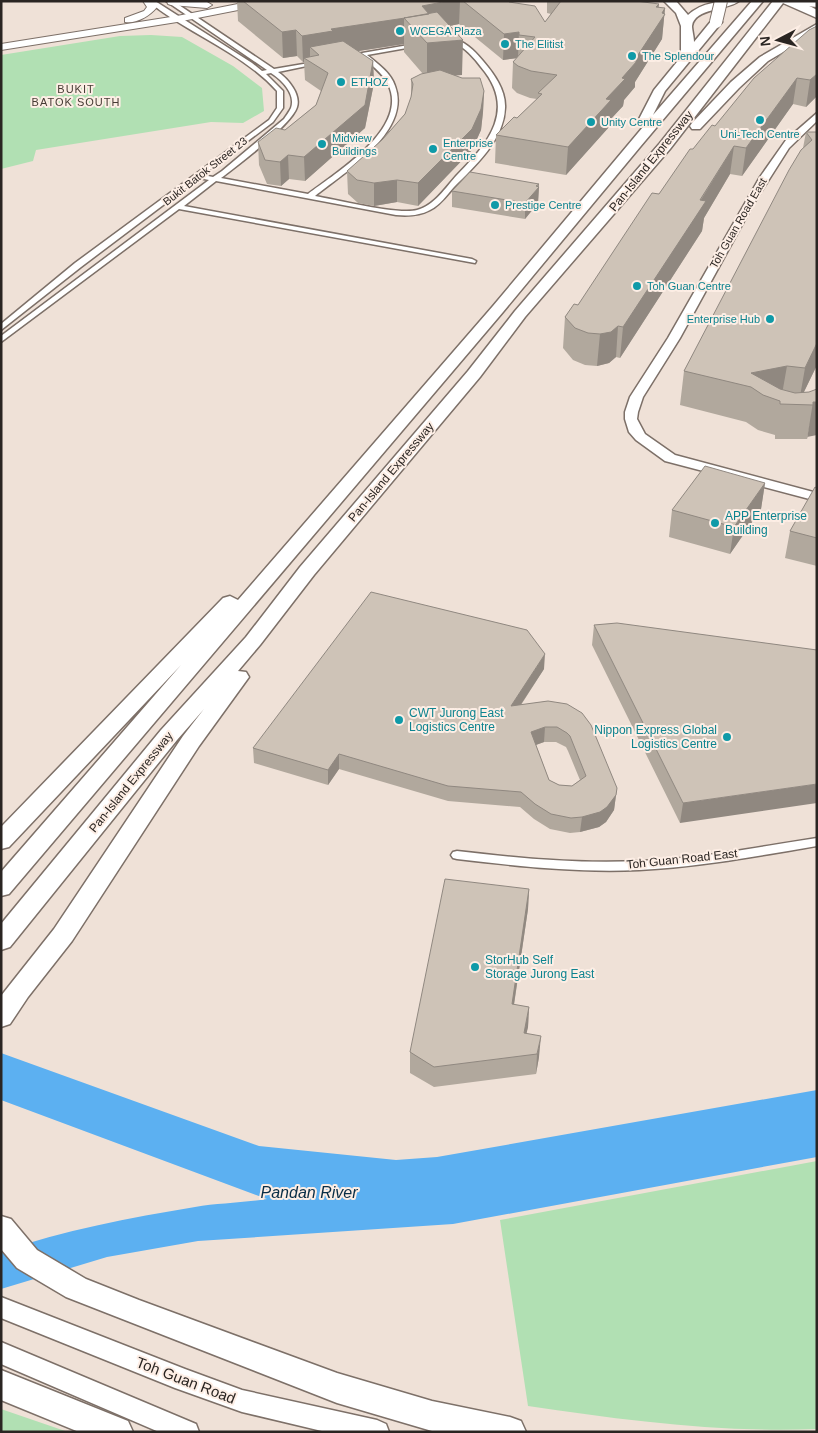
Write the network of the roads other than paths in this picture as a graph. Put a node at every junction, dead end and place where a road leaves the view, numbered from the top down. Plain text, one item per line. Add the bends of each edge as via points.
1 (150, 1) edge
2 (241, 1) edge
3 (269, 1) edge
4 (669, 1) edge
5 (721, 1) edge
6 (734, 1) edge
7 (758, 1) edge
8 (779, 1) edge
9 (787, 1) edge
10 (817, 4) edge
11 (223, 7) junction
12 (177, 10) edge
13 (817, 15) edge
14 (122, 23) junction
15 (140, 24) junction
16 (687, 24) junction
17 (817, 27) edge
18 (209, 28) junction
19 (196, 30) junction
20 (442, 42) edge
21 (1, 43) edge
22 (428, 44) edge
23 (1, 47) edge
24 (363, 56) junction
25 (687, 57) junction
26 (341, 60) edge
27 (323, 61) edge
28 (331, 63) edge
29 (274, 70) junction
30 (262, 73) junction
31 (280, 76) junction
32 (817, 116) edge
33 (635, 144) junction
34 (199, 176) junction
35 (214, 179) junction
36 (629, 190) junction
37 (309, 197) junction
38 (178, 206) junction
39 (472, 261) dead end
40 (1, 328) edge
41 (1, 340) edge
42 (817, 497) edge
43 (324, 512) junction
44 (253, 640) junction
45 (1, 841) edge
46 (817, 842) edge
47 (457, 855) dead end
48 (1, 888) edge
49 (1, 941) edge
50 (1, 1017) edge
51 (1, 1228) edge
52 (1, 1307) edge
53 (1, 1353) edge
54 (1, 1385) edge
55 (117, 1432) edge
56 (187, 1432) edge
57 (378, 1432) edge
58 (510, 1432) edge

1 - 12 street
1 - 14 main road via 152,7 146,13
2 - 11 main road
3 - 11 main road
4 - 16 highway
5 - 25 highway, bridge via 716,22
6 - 16 highway via 698,12 689,18
7 - 33 highway, Pan-Island Expressway
8 - 36 highway, Pan-Island Expressway
9 - 10 main road
9 - 13 highway
11 - 12 main road
11 - 12 main road via 199,6
11 - 18 main road via 210,20
12 - 14 main road
12 - 15 main road
12 - 18 street, Bukit Batok Street 23
12 - 19 street, Bukit Batok Street 23
14 - 21 main road
15 - 19 main road
15 - 23 main road
16 - 25 highway
17 - 36 highway via 750,70
18 - 29 street, Bukit Batok Street 23
19 - 30 street, Bukit Batok Street 23
20 - 37 street via 456,42 469,50 487,69 498,88 502,105 500,121 495,136 475,162 429,207 418,212 387,211
22 - 24 street
24 - 26 street
24 - 37 street via 386,76 392,87 396,101 392,119 364,154
25 - 33 highway via 660,90
27 - 29 street
28 - 31 street
29 - 30 street
29 - 31 street, Bukit Batok Street 23
30 - 34 street, Bukit Batok Street 23 via 280,91 281,104 277,115
31 - 35 street, Bukit Batok Street 23 via 295,98 289,116
32 - 42 street, Toh Guan Road East via 784,149 752,194 659,365 634,402 630,417 642,439 670,458
33 - 43 highway, Pan-Island Expressway
34 - 35 street
34 - 40 street, Bukit Batok Street 23 via 78,265
35 - 37 street
35 - 38 street, Bukit Batok Street 23
36 - 44 highway, Pan-Island Expressway via 520,314
38 - 39 street
38 - 41 street, Bukit Batok Street 23
43 - 45 highway via 234,598
43 - 48 highway, Pan-Island Expressway
44 - 49 highway, Pan-Island Expressway via 169,735
44 - 50 highway via 249,664 191,741 63,936
46 - 47 street, Toh Guan Road East via 677,862 614,866
51 - 58 highway via 27,1259 76,1288 130,1310 337,1388 432,1416
52 - 57 main road, Toh Guan Road via 242,1401
53 - 56 street
54 - 55 highway

